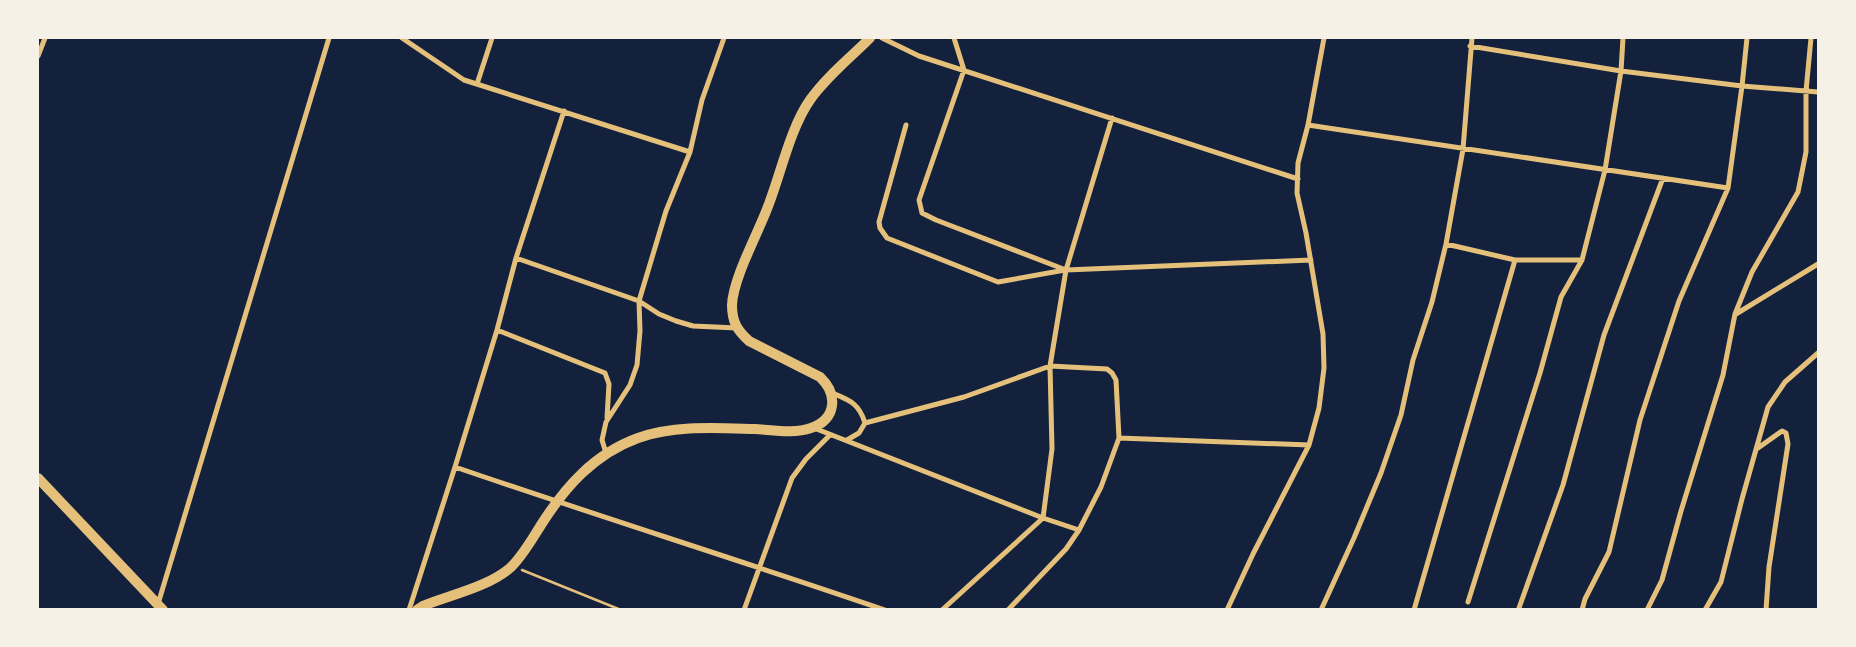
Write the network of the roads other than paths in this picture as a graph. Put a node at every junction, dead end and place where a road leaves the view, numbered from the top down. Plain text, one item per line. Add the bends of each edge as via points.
1 (45, 38) edge
2 (329, 38) edge
3 (402, 38) edge
4 (492, 38) edge
5 (724, 38) edge
6 (870, 38) edge
7 (882, 38) edge
8 (954, 38) edge
9 (1324, 38) edge
10 (1472, 38) edge
11 (1623, 38) edge
12 (1746, 38) edge
13 (1811, 38) edge
14 (1470, 46) junction
15 (38, 56) edge
16 (964, 70) junction
17 (1620, 71) junction
18 (477, 84) junction
19 (1742, 86) junction
20 (1806, 91) junction
21 (1818, 92) edge
22 (564, 111) junction
23 (1112, 118) junction
24 (1308, 124) junction
25 (906, 125) dead end
26 (1463, 149) junction
27 (690, 152) junction
28 (1605, 170) junction
29 (1664, 178) junction
30 (1298, 179) junction
31 (1728, 188) junction
32 (1446, 244) junction
33 (516, 258) junction
34 (1311, 260) junction
35 (1515, 260) junction
36 (1582, 260) junction
37 (1818, 264) edge
38 (1066, 270) junction
39 (638, 301) junction
40 (1735, 314) junction
41 (738, 328) junction
42 (497, 330) junction
43 (1818, 353) edge
44 (1050, 366) junction
45 (832, 393) junction
46 (606, 422) junction
47 (865, 423) junction
48 (813, 428) junction
49 (830, 435) junction
50 (1118, 438) junction
51 (847, 440) junction
52 (1309, 445) junction
53 (1758, 448) junction
54 (606, 454) junction
55 (455, 467) junction
56 (38, 478) edge
57 (556, 502) junction
58 (1043, 518) junction
59 (1079, 530) junction
60 (760, 567) junction
61 (1468, 602) dead end
62 (160, 607) edge
63 (1519, 608) dead end
64 (409, 610) edge
65 (417, 610) edge
66 (744, 610) edge
67 (886, 610) edge
68 (942, 610) edge
69 (1008, 610) edge
70 (1227, 610) edge
71 (1321, 610) edge
72 (1414, 610) edge
73 (1582, 610) edge
74 (1647, 610) edge
75 (1705, 610) edge
76 (1766, 610) edge

1 - 15 street
2 - 62 street
3 - 18 street via 464,80
4 - 18 street
5 - 27 street via 702,100
6 - 41 main road via 819,89 800,117 768,208 735,287 733,321
7 - 16 street via 919,56
8 - 16 street
9 - 24 street
10 - 14 street
11 - 17 street
12 - 19 street
13 - 20 street
14 - 17 street
14 - 26 street
16 - 23 street
16 - 38 street via 919,200 922,213
17 - 19 street
17 - 28 street
18 - 22 street
19 - 20 street
19 - 31 street
20 - 21 street
20 - 40 street via 1806,152 1798,192 1752,272
22 - 27 street
22 - 33 street
23 - 30 street
23 - 38 street
24 - 26 street
24 - 30 street via 1298,163
25 - 38 street via 879,222 888,238 998,282
26 - 28 street
26 - 32 street
27 - 39 street via 666,211
28 - 29 street
28 - 36 street
29 - 31 street
29 - 63 street via 1604,335 1563,485
30 - 34 street via 1297,193
31 - 73 street via 1679,301 1640,420 1609,552
32 - 35 street
32 - 71 street via 1398,423 1374,489
33 - 39 street
33 - 42 street
34 - 38 street
34 - 52 street via 1323,334 1324,368 1319,408
35 - 36 street
35 - 72 street
36 - 61 street via 1561,297
37 - 40 street
38 - 44 street
39 - 41 street via 659,314 693,326
39 - 46 street via 637,365 630,385
40 - 74 street via 1723,375 1662,580
41 - 45 main road via 742,335 759,347 820,378
42 - 46 street via 605,373 610,384
42 - 55 street
43 - 53 street via 1785,382 1768,407
44 - 47 street via 964,397
44 - 50 street via 1107,369 1112,373 1116,380
44 - 58 street via 1052,449
45 - 47 street via 851,401 862,412
45 - 48 main road via 832,408
46 - 54 street via 602,440
47 - 51 street via 859,434
48 - 49 street
48 - 54 main road via 800,431 729,428 662,432 617,446
49 - 51 street
49 - 60 street via 792,478
50 - 52 street
50 - 59 street via 1101,487
51 - 58 street
52 - 70 street
53 - 75 street via 1721,582
53 - 76 street via 1782,431 1786,433 1788,444 1769,566
54 - 57 main road via 574,480
55 - 57 street
55 - 64 street
56 - 62 main road
57 - 60 street
57 - 65 main road via 512,566 497,578
58 - 59 street
58 - 68 street
59 - 69 street via 1066,549
60 - 66 street
60 - 67 street

